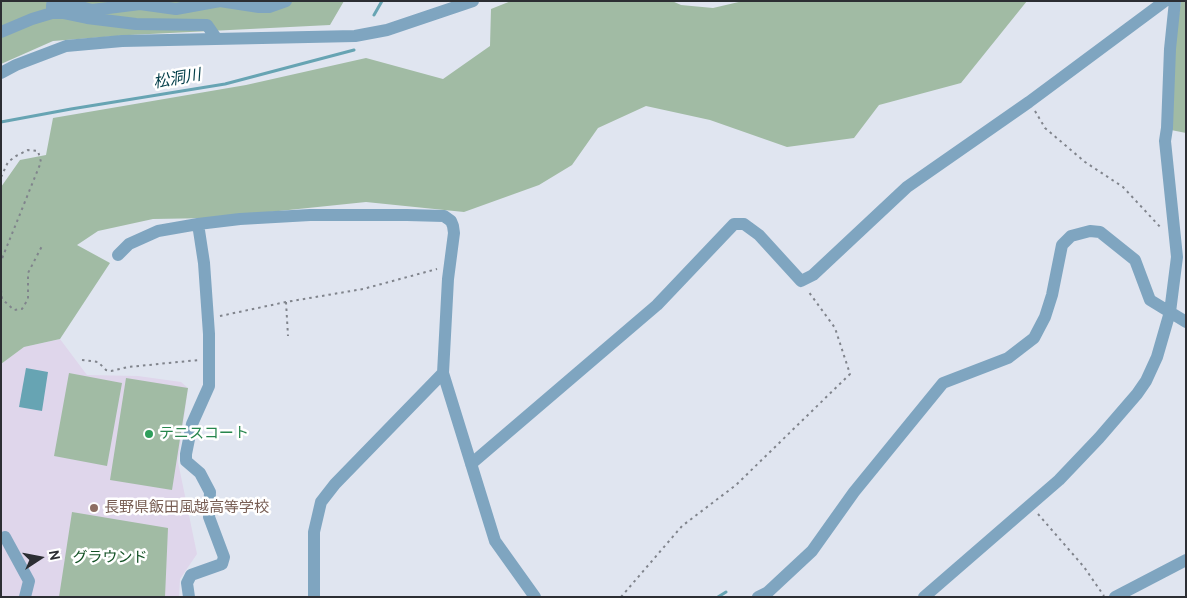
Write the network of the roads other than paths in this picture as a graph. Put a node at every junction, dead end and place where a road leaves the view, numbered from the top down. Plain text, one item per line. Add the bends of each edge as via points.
1 (286, 1) edge
2 (473, 1) edge
3 (1165, 1) edge
4 (1175, 1) edge
5 (47, 15) junction
6 (1, 32) edge
7 (216, 38) junction
8 (1, 73) edge
9 (198, 224) junction
10 (118, 255) dead end
11 (1170, 312) junction
12 (1186, 322) edge
13 (444, 373) junction
14 (471, 464) junction
15 (5, 537) dead end
16 (1186, 560) edge
17 (25, 597) edge
18 (189, 597) edge
19 (314, 597) edge
20 (535, 597) edge
21 (758, 597) edge
22 (924, 597) edge
23 (1115, 597) edge

1 - 5 street via 269,7 220,1 176,9 140,4 92,10 66,3 52,5
2 - 7 street via 387,30 355,36
3 - 14 street via 907,187 812,275 800,281 759,235 744,224 734,224 657,305
4 - 11 street via 1165,141 1177,257
5 - 6 street
5 - 7 street via 63,13 136,24 207,25
7 - 8 street via 66,46
9 - 10 street via 158,232 129,244
9 - 13 street via 310,215 444,216 453,226
9 - 18 street via 208,319 209,386 192,424 186,461 200,473 210,492 210,517 224,557 222,564 191,575 187,583
11 - 12 street
11 - 21 street via 1150,300 1135,260 1100,232 1070,236 1062,245 1052,295 1034,338 1008,358 943,383 854,492 812,551 768,592
11 - 22 street via 1157,357 1137,394 1059,480
13 - 14 street
13 - 19 street via 321,502 314,532
14 - 20 street via 495,541
15 - 17 street via 29,581
16 - 23 street

